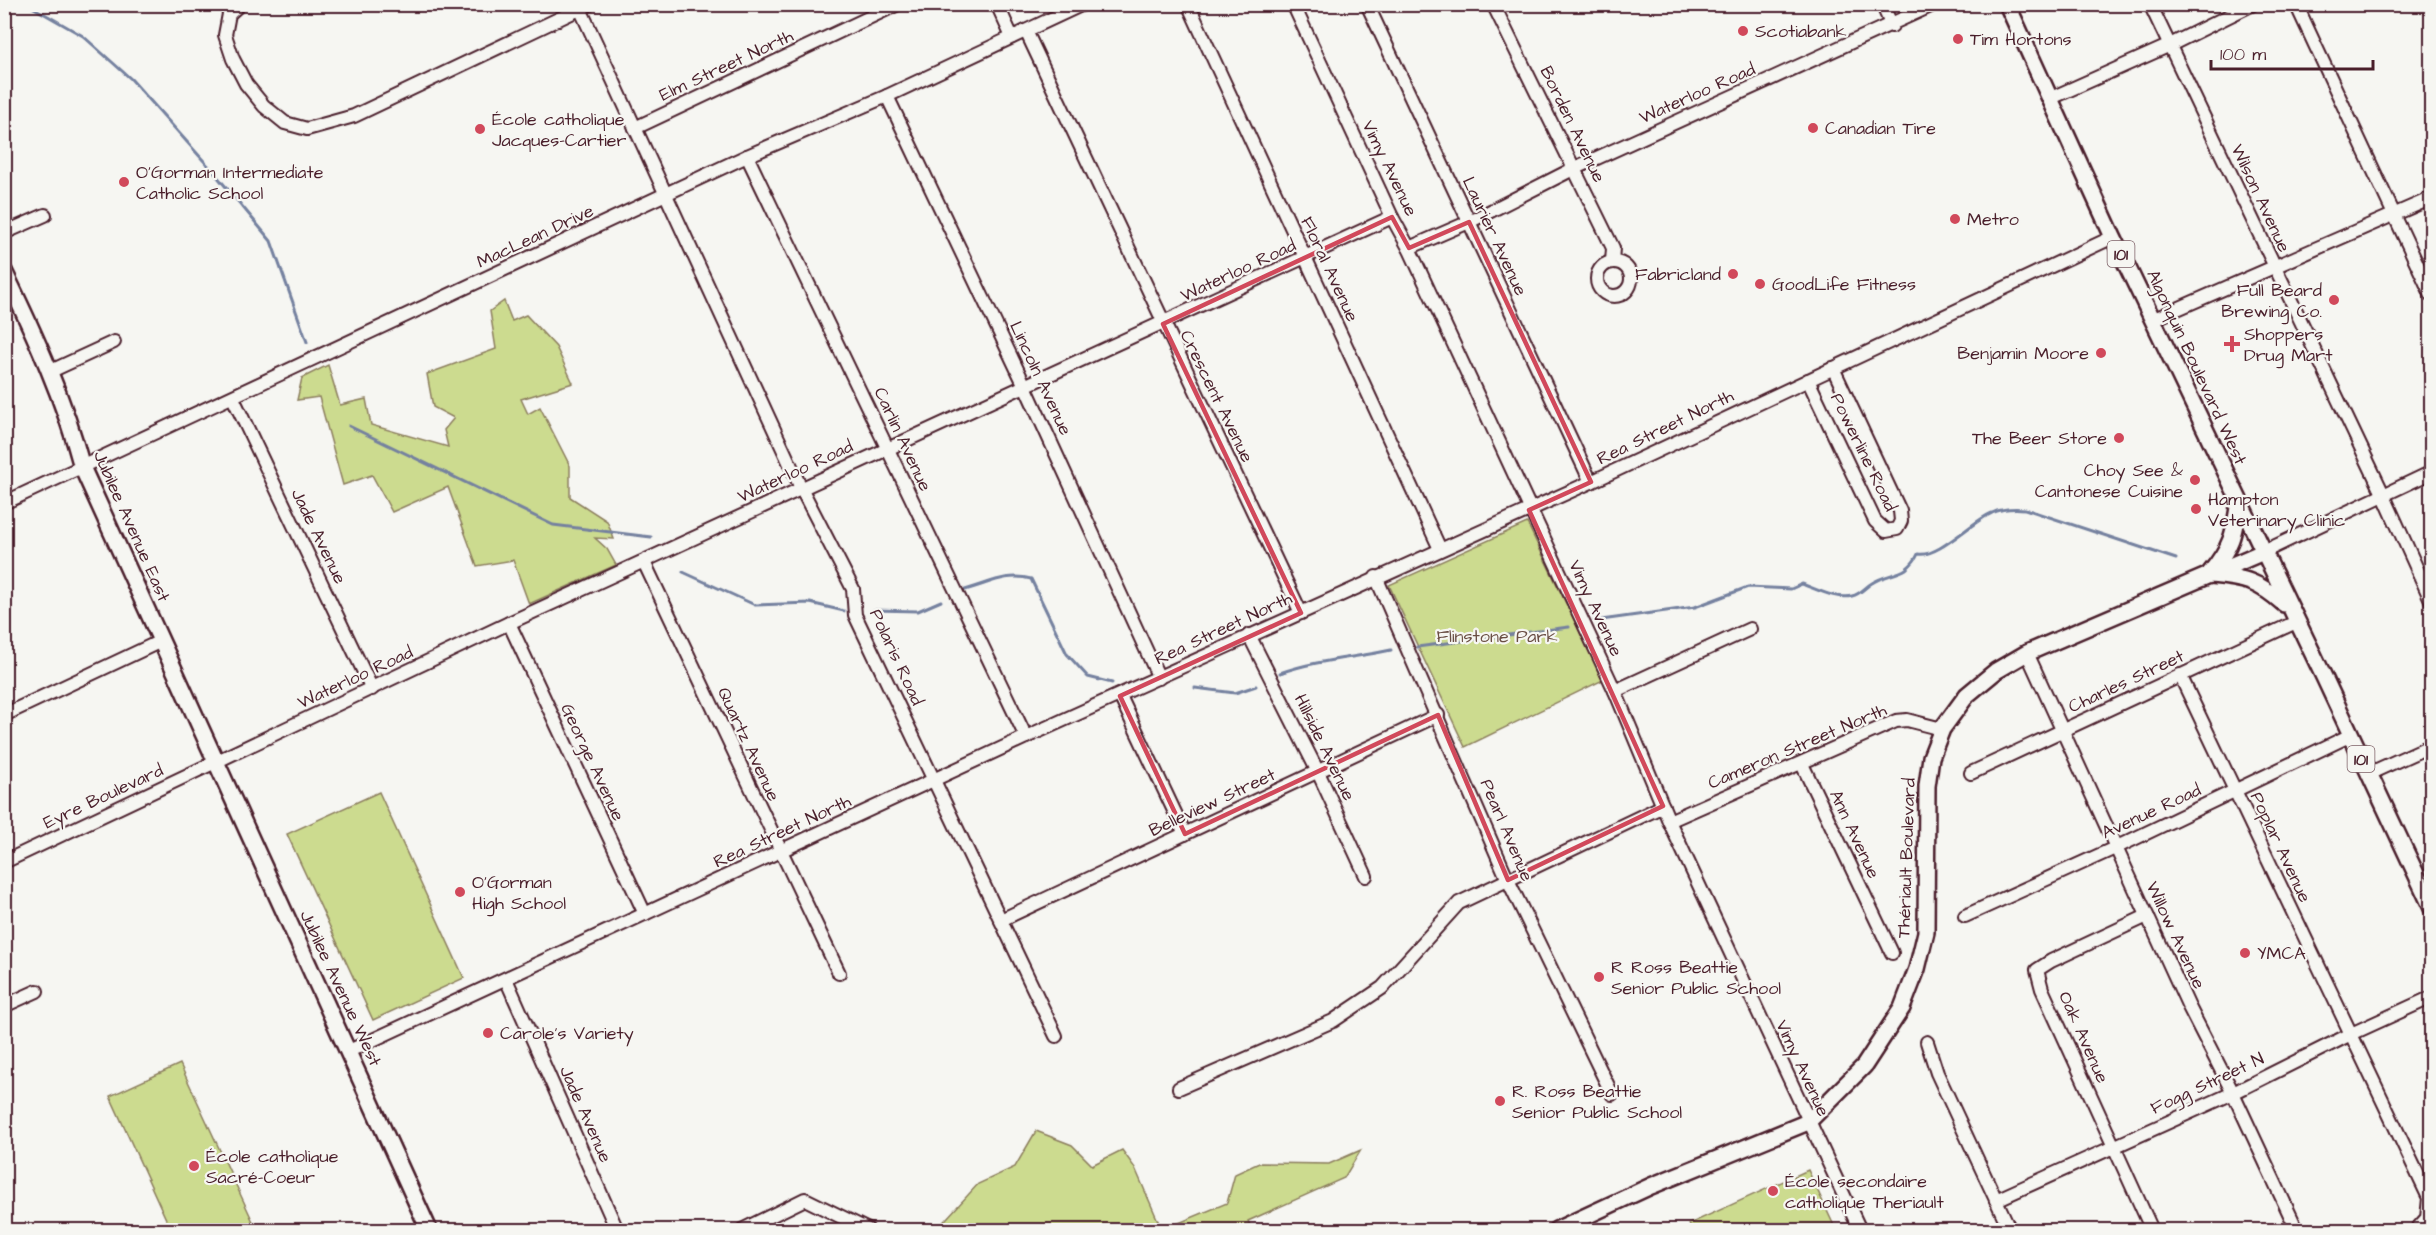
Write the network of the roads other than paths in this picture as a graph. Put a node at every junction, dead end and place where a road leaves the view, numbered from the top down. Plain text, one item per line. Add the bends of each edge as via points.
1 (240, 4) edge
2 (898, 4) edge
3 (997, 4) edge
4 (1083, 4) edge
5 (1188, 4) edge
6 (1293, 4) edge
7 (1367, 4) edge
8 (1493, 4) edge
9 (1882, 4) edge
10 (1935, 4) edge
11 (2007, 4) edge
12 (2150, 4) edge
13 (2253, 4) edge
14 (2296, 4) edge
15 (583, 6) edge
16 (1892, 26) junction
17 (1026, 31) junction
18 (1012, 37) junction
19 (2168, 46) junction
20 (887, 96) junction
21 (2049, 99) junction
22 (635, 128) junction
23 (747, 156) junction
24 (1575, 168) junction
25 (666, 194) junction
26 (2432, 198) edge
27 (45, 215) dead end
28 (2394, 216) junction
29 (1392, 218) junction
30 (1469, 222) junction
31 (4, 233) edge
32 (2113, 237) junction
33 (1410, 248) junction
34 (1305, 258) junction
35 (1612, 262) dead end
36 (2274, 268) junction
37 (6, 276) edge
38 (2432, 296) edge
39 (2152, 320) junction
40 (1163, 324) junction
41 (114, 342) dead end
42 (1833, 368) junction
43 (51, 371) junction
44 (1808, 380) junction
45 (1025, 386) junction
46 (232, 398) junction
47 (888, 448) junction
48 (82, 467) junction
49 (2432, 472) edge
50 (1591, 482) junction
51 (801, 488) junction
52 (2384, 496) junction
53 (2239, 501) junction
54 (4, 503) edge
55 (1530, 510) junction
56 (1440, 549) junction
57 (2263, 552) junction
58 (644, 562) junction
59 (2208, 575) junction
60 (1376, 577) junction
61 (2432, 602) edge
62 (1301, 613) junction
63 (2293, 616) junction
64 (509, 623) junction
65 (1750, 629) dead end
66 (1249, 635) junction
67 (161, 641) junction
68 (2027, 653) junction
69 (2180, 675) junction
70 (1159, 678) junction
71 (372, 689) junction
72 (1615, 691) junction
73 (1120, 696) junction
74 (4, 715) edge
75 (1438, 716) junction
76 (1942, 729) junction
77 (2061, 731) junction
78 (2351, 735) junction
79 (1026, 737) junction
80 (2432, 745) edge
81 (216, 762) junction
82 (1802, 764) junction
83 (1318, 772) junction
84 (1971, 773) dead end
85 (2368, 774) junction
86 (934, 780) junction
87 (2234, 791) junction
88 (1663, 806) junction
89 (1669, 821) junction
90 (1185, 834) junction
91 (2115, 848) junction
92 (780, 852) junction
93 (4, 862) edge
94 (1366, 876) dead end
95 (1508, 880) junction
96 (2432, 908) edge
97 (645, 914) junction
98 (1965, 916) dead end
99 (2147, 916) junction
100 (1001, 920) junction
101 (1892, 953) dead end
102 (839, 973) dead end
103 (506, 978) junction
104 (37, 991) dead end
105 (2432, 997) edge
106 (4, 1006) edge
107 (2349, 1035) junction
108 (1056, 1036) dead end
109 (1927, 1042) dead end
110 (349, 1051) junction
111 (1179, 1088) dead end
112 (2233, 1093) junction
113 (1612, 1094) dead end
114 (1808, 1122) junction
115 (2113, 1146) junction
116 (1996, 1200) junction
117 (429, 1230) edge
118 (617, 1230) edge
119 (742, 1230) edge
120 (868, 1230) edge
121 (1556, 1230) edge
122 (1860, 1230) edge
123 (2010, 1230) edge
124 (2152, 1230) edge
125 (2297, 1230) edge
126 (2416, 1230) edge

1 - 15 street via 230,14 225,36 246,84 285,123 307,129 354,116
2 - 22 street, Elm Street North
3 - 18 street
4 - 17 street, MacLean Drive
5 - 34 street, Floral Avenue
6 - 29 street, Vimy Avenue
7 - 30 street, Laurier Avenue
8 - 24 street, Borden Avenue
9 - 16 street
10 - 16 street, Waterloo Road
11 - 21 main road, Algonquin Boulevard West / 101
12 - 19 street, Wilson Avenue
13 - 19 street
14 - 28 street
15 - 22 street, Polaris Road
16 - 24 street, Waterloo Road
17 - 18 street, MacLean Drive
17 - 40 street, Crescent Avenue
18 - 20 street, MacLean Drive
19 - 21 street
19 - 36 street, Wilson Avenue
20 - 23 street, MacLean Drive
20 - 45 street, Lincoln Avenue
21 - 32 main road, Algonquin Boulevard West / 101
22 - 25 street, Polaris Road
23 - 25 street, MacLean Drive
23 - 47 street, Carlin Avenue
24 - 30 street, Waterloo Road
24 - 35 street, Borden Avenue via 1613,248
25 - 46 street, MacLean Drive
25 - 51 street, Polaris Road
26 - 28 street
27 - 31 street
28 - 36 street
28 - 38 street
29 - 33 street, Vimy Avenue
29 - 34 street, Waterloo Road
30 - 33 street, Waterloo Road
30 - 50 street, Laurier Avenue
32 - 39 main road, Algonquin Boulevard West / 101
32 - 42 street, Rea Street North
33 - 55 street, Vimy Avenue
34 - 40 street, Waterloo Road
34 - 56 street, Floral Avenue
36 - 39 street
36 - 52 street, Wilson Avenue
37 - 43 main road, Jubilee Avenue East
39 - 53 main road, Algonquin Boulevard West / 101
40 - 45 street, Waterloo Road
40 - 62 street, Crescent Avenue
41 - 43 street
42 - 44 street, Rea Street North
42 - 44 street, Powerline Road via 1900,511 1897,529 1886,531 1875,521
43 - 48 main road, Jubilee Avenue East via 72,426
44 - 50 street, Rea Street North
45 - 47 street, Waterloo Road
45 - 70 street, Lincoln Avenue
46 - 48 street, MacLean Drive
46 - 71 street, Jade Avenue
47 - 51 street, Waterloo Road
47 - 79 street, Carlin Avenue
48 - 54 street, MacLean Drive
48 - 67 main road, Jubilee Avenue East
49 - 52 street
50 - 55 street, Rea Street North
51 - 58 street, Waterloo Road
51 - 86 street, Polaris Road via 853,588 855,615
52 - 57 street
52 - 61 street, Wilson Avenue
53 - 57 main road, Algonquin Boulevard West / 101
53 - 59 main road via 2228,551
55 - 56 street, Rea Street North
55 - 72 street, Vimy Avenue
56 - 60 street, Rea Street North
57 - 59 main road, Thériault Boulevard
57 - 63 main road, Algonquin Boulevard West / 101
58 - 64 street, Waterloo Road
58 - 92 street, Quartz Avenue
59 - 63 main road via 2238,578 2265,587
59 - 68 main road, Thériault Boulevard
60 - 62 street, Rea Street North
60 - 75 street, Pearl Avenue
62 - 66 street, Rea Street North
63 - 69 street, Charles Street
63 - 78 main road, Algonquin Boulevard West / 101
64 - 71 street, Waterloo Road
64 - 97 street, George Avenue
65 - 72 street
66 - 70 street, Rea Street North
66 - 83 street, Hillside Avenue
67 - 74 street
67 - 81 main road, Jubilee Avenue East
68 - 76 main road, Thériault Boulevard via 1967,694
68 - 77 street, Willow Avenue
69 - 77 street, Charles Street
69 - 87 street, Poplar Avenue
70 - 73 street, Rea Street North
71 - 81 street, Waterloo Road
72 - 88 street, Vimy Avenue
73 - 79 street, Rea Street North
73 - 90 street
75 - 83 street, Belleview Street
75 - 95 street, Pearl Avenue
76 - 82 street, Cameron Street North via 1896,721
76 - 114 main road, Thériault Boulevard via 1931,757 1926,932 1917,969 1902,1008 1864,1066
77 - 84 street, Charles Street
77 - 91 street, Willow Avenue
78 - 85 main road, Algonquin Boulevard West / 101
78 - 87 street, Avenue Road
79 - 86 street, Rea Street North
80 - 85 street
81 - 93 street, Eyre Boulevard
81 - 110 main road, Jubilee Avenue West
82 - 89 street, Cameron Street North
82 - 101 street, Ann Avenue
83 - 90 street, Belleview Street
83 - 94 street, Hillside Avenue
85 - 96 main road, Algonquin Boulevard West / 101
86 - 92 street, Rea Street North
86 - 100 street, Polaris Road
87 - 91 street, Avenue Road
87 - 107 street, Poplar Avenue
88 - 89 street, Vimy Avenue
88 - 95 street
89 - 114 street, Vimy Avenue
90 - 100 street, Belleview Street
91 - 98 street, Avenue Road
91 - 99 street, Willow Avenue
92 - 97 street, Rea Street North
92 - 102 street, Quartz Avenue
95 - 111 street via 1459,903 1383,988 1333,1021
95 - 113 street, Pearl Avenue
97 - 103 street, Rea Street North
99 - 112 street, Willow Avenue
99 - 115 street, Oak Avenue via 2037,970
100 - 108 street, Polaris Road
103 - 110 street, Rea Street North
103 - 118 street, Jade Avenue
104 - 106 street
105 - 107 street, Fogg Street N
107 - 112 street, Fogg Street N
107 - 126 street, Poplar Avenue via 2429,1198 2427,1218
109 - 116 street
110 - 117 main road, Jubilee Avenue West
112 - 115 street, Fogg Street N
112 - 125 street, Willow Avenue
114 - 121 main road, Thériault Boulevard via 1651,1186
114 - 122 street, Vimy Avenue
115 - 116 street, Fogg Street N
115 - 124 street, Oak Avenue
116 - 123 street
119 - 120 street via 805,1199

